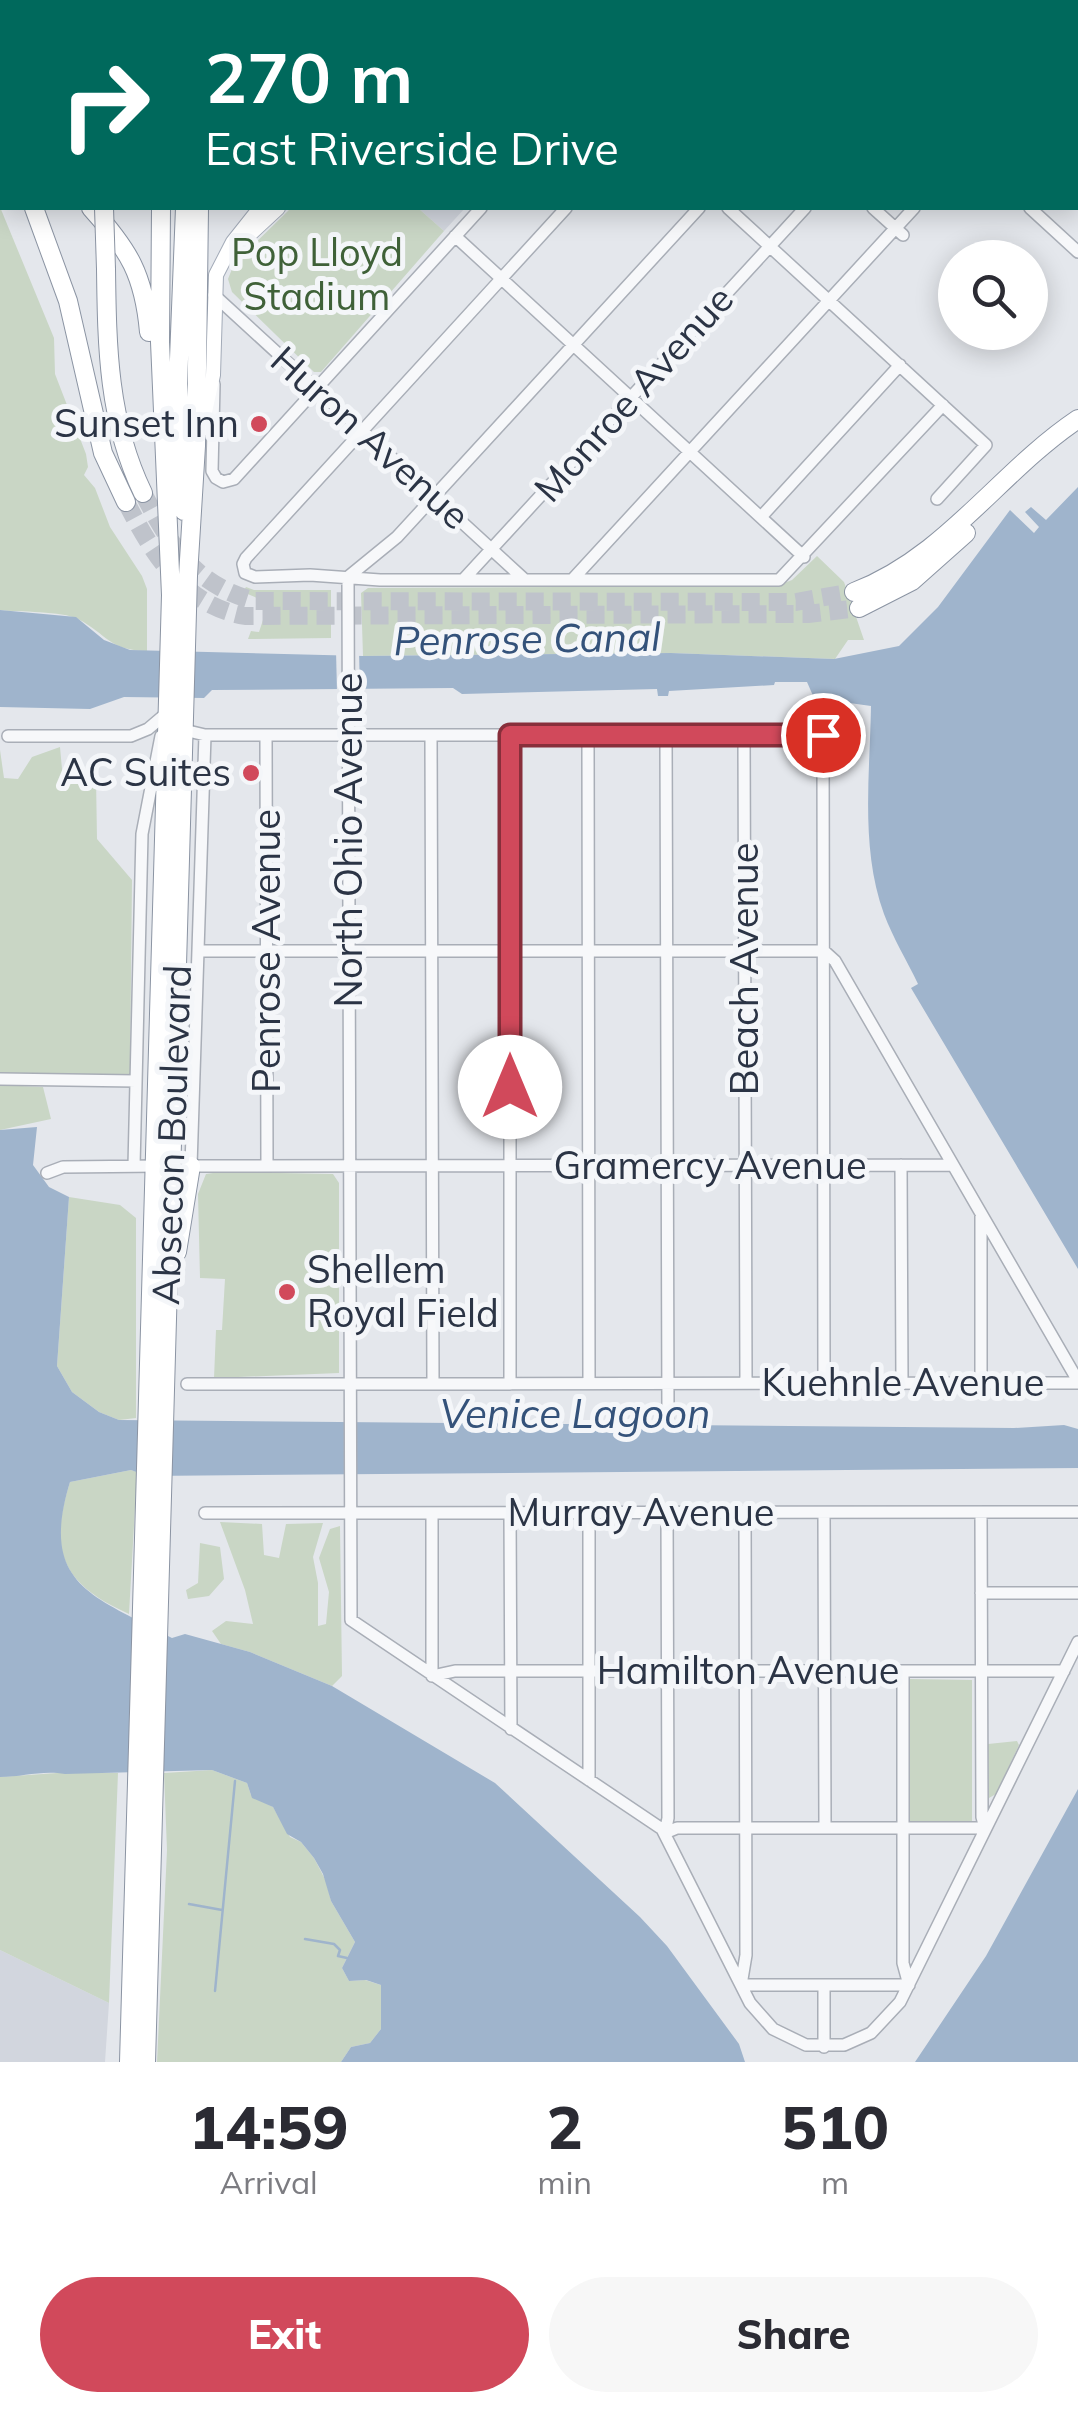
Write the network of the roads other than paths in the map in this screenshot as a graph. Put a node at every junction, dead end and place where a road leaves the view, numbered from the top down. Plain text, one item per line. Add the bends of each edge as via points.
1 (35, 210) edge
2 (93, 210) edge
3 (95, 210) edge
4 (104, 210) edge
5 (161, 210) edge
6 (185, 210) edge
7 (199, 210) edge
8 (258, 210) edge
9 (276, 210) edge
10 (479, 210) edge
11 (564, 210) edge
12 (697, 210) edge
13 (730, 210) edge
14 (803, 210) edge
15 (875, 210) edge
16 (913, 210) edge
17 (1032, 210) edge
18 (1054, 210) edge
19 (1044, 220) junction
20 (899, 231) junction
21 (455, 236) junction
22 (770, 246) junction
23 (1078, 252) edge
24 (221, 260) junction
25 (101, 266) junction
26 (501, 278) junction
27 (214, 296) junction
28 (827, 299) junction
29 (573, 345) junction
30 (900, 366) junction
31 (214, 375) junction
32 (316, 388) junction
33 (631, 398) junction
34 (943, 405) junction
35 (1077, 430) edge
36 (363, 431) junction
37 (164, 436) junction
38 (196, 446) junction
39 (689, 451) junction
40 (114, 477) junction
41 (434, 496) junction
42 (937, 499) dead end
43 (761, 517) junction
44 (492, 550) junction
45 (804, 557) junction
46 (188, 576) junction
47 (348, 577) junction
48 (463, 580) junction
49 (526, 580) junction
50 (572, 580) junction
51 (857, 600) tunnel mouth
52 (178, 631) junction
53 (179, 719) junction
54 (205, 734) junction
55 (744, 734) junction
56 (266, 735) junction
57 (431, 735) junction
58 (510, 735) junction
59 (588, 735) junction
60 (666, 735) junction
61 (8, 736) dead end
62 (131, 736) junction
63 (349, 736) junction
64 (156, 758) junction
65 (432, 950) junction
66 (510, 950) junction
67 (588, 950) junction
68 (666, 950) junction
69 (745, 950) junction
70 (198, 951) junction
71 (267, 951) junction
72 (349, 951) junction
73 (824, 951) junction
74 (0, 1079) edge
75 (136, 1081) junction
76 (745, 1165) junction
77 (824, 1165) junction
78 (954, 1165) junction
79 (134, 1166) junction
80 (163, 1166) junction
81 (192, 1166) junction
82 (267, 1166) junction
83 (350, 1166) junction
84 (432, 1166) junction
85 (510, 1166) junction
86 (588, 1166) junction
87 (667, 1166) junction
88 (902, 1166) junction
89 (48, 1172) dead end
90 (981, 1212) junction
91 (168, 1281) junction
92 (1078, 1382) edge
93 (588, 1383) junction
94 (667, 1383) junction
95 (746, 1383) junction
96 (824, 1383) junction
97 (902, 1383) junction
98 (981, 1383) junction
99 (187, 1384) dead end
100 (350, 1384) junction
101 (432, 1384) junction
102 (510, 1384) junction
103 (156, 1413) junction
104 (668, 1416) dead end
105 (350, 1512) junction
106 (432, 1512) junction
107 (667, 1512) junction
108 (746, 1512) junction
109 (1078, 1512) edge
110 (205, 1513) dead end
111 (510, 1513) junction
112 (589, 1513) junction
113 (824, 1513) junction
114 (981, 1513) junction
115 (981, 1593) junction
116 (1078, 1594) edge
117 (1078, 1642) edge
118 (981, 1670) junction
119 (511, 1671) junction
120 (746, 1671) junction
121 (824, 1671) junction
122 (903, 1671) junction
123 (1064, 1671) junction
124 (589, 1672) junction
125 (668, 1672) junction
126 (432, 1676) junction
127 (511, 1729) junction
128 (589, 1780) junction
129 (145, 1819) junction
130 (824, 1827) junction
131 (746, 1828) junction
132 (903, 1828) junction
133 (985, 1828) junction
134 (665, 1832) junction
135 (741, 1985) junction
136 (824, 1985) junction
137 (909, 1985) junction
138 (824, 2047) junction
139 (130, 2062) edge
140 (146, 2062) edge

1 - 40 highway via 68,301
2 - 25 highway
3 - 37 highway via 140,277
4 - 25 highway, bridge
5 - 37 highway, Absecon Boulevard
6 - 46 highway via 178,384
7 - 38 highway, Absecon Boulevard
8 - 24 main road
9 - 24 main road
10 - 21 street
11 - 26 street
12 - 29 street
13 - 22 street
14 - 22 street, Monroe Avenue
15 - 20 street
16 - 20 street
17 - 19 street
18 - 19 street
19 - 23 street
20 - 28 street
21 - 26 street
21 - 32 street
22 - 28 street
22 - 33 street, Monroe Avenue
24 - 27 main road
25 - 40 highway via 98,386
25 - 40 highway via 111,392 134,497
26 - 29 street
26 - 36 street
27 - 31 main road
27 - 32 street, Huron Avenue
28 - 30 street
28 - 39 street
29 - 33 street
29 - 41 street
30 - 34 street
30 - 43 street
31 - 32 street via 212,471 219,480 234,479
31 - 38 main road
32 - 36 street, Huron Avenue
33 - 39 street
33 - 44 street, Monroe Avenue
34 - 42 street via 986,444
34 - 45 street
35 - 51 highway via 925,572 886,597
36 - 41 street, Huron Avenue
36 - 47 street via 243,564 255,577
37 - 52 highway, Absecon Boulevard
38 - 46 highway, Absecon Boulevard
39 - 43 street
39 - 50 street
41 - 44 street, Huron Avenue
41 - 47 street
43 - 45 street
44 - 48 street, Monroe Avenue
44 - 49 street, Huron Avenue
45 - 50 street via 776,580
46 - 52 highway, Absecon Boulevard
47 - 48 street
47 - 63 street, North Ohio Avenue
48 - 49 street
49 - 50 street
52 - 53 highway, Absecon Boulevard
53 - 54 street
53 - 62 street
53 - 64 street, Absecon Boulevard
53 - 80 highway, Absecon Boulevard
54 - 56 street
54 - 70 street, Absecon Boulevard
55 - 60 street
55 - 69 street, Beach Avenue
55 - 73 street via 823,735
56 - 63 street
56 - 71 street, Penrose Avenue
57 - 58 street
57 - 63 street
57 - 65 street
58 - 59 street
58 - 66 street
59 - 60 street
59 - 67 street
60 - 68 street
61 - 62 street
62 - 64 street
63 - 72 street, North Ohio Avenue
64 - 75 street, Absecon Boulevard via 142,834
65 - 66 street
65 - 72 street
65 - 84 street
66 - 67 street
66 - 85 street
67 - 68 street
67 - 86 street
68 - 69 street
68 - 87 street
69 - 73 street
69 - 76 street, Beach Avenue
70 - 71 street
70 - 81 street, Absecon Boulevard
71 - 72 street
71 - 82 street, Penrose Avenue
72 - 83 street, North Ohio Avenue
73 - 77 street
73 - 78 street
74 - 75 street
75 - 79 street, Absecon Boulevard
76 - 77 street, Gramercy Avenue
76 - 87 street, Gramercy Avenue
76 - 95 street, Beach Avenue
77 - 88 street, Gramercy Avenue
77 - 96 street
78 - 88 street, Gramercy Avenue
78 - 90 street
79 - 80 street, Gramercy Avenue
79 - 89 street, Gramercy Avenue
80 - 81 street, Gramercy Avenue
80 - 91 highway, Absecon Boulevard
80 - 103 highway, Absecon Boulevard
81 - 82 street, Gramercy Avenue
81 - 91 highway
82 - 83 street, Gramercy Avenue
83 - 84 street, Gramercy Avenue
83 - 100 street, North Ohio Avenue
84 - 85 street, Gramercy Avenue
84 - 101 street
85 - 86 street, Gramercy Avenue
85 - 102 street
86 - 87 street, Gramercy Avenue
86 - 93 street
87 - 94 street
88 - 97 street
90 - 92 street
90 - 98 street
91 - 103 highway, Absecon Boulevard
92 - 98 street, Kuehnle Avenue
93 - 94 street, Kuehnle Avenue
93 - 102 street, Kuehnle Avenue
94 - 95 street, Kuehnle Avenue
94 - 104 street
95 - 96 street, Kuehnle Avenue
96 - 97 street, Kuehnle Avenue
97 - 98 street, Kuehnle Avenue
99 - 100 street, Kuehnle Avenue
100 - 101 street, Kuehnle Avenue
100 - 105 street, North Ohio Avenue
101 - 102 street, Kuehnle Avenue
103 - 129 highway, Absecon Boulevard
105 - 106 street, Murray Avenue
105 - 110 street, Murray Avenue
105 - 126 street, North Ohio Avenue via 350,1614
106 - 111 street, Murray Avenue
106 - 126 street
107 - 108 street, Murray Avenue
107 - 112 street, Murray Avenue
107 - 125 street
108 - 113 street, Murray Avenue
108 - 120 street
109 - 114 street, Murray Avenue
111 - 112 street, Murray Avenue
111 - 119 street
112 - 124 street
113 - 114 street, Murray Avenue
113 - 121 street
114 - 115 street
115 - 116 street
115 - 118 street
117 - 123 street
118 - 122 street, Hamilton Avenue
118 - 123 street, Hamilton Avenue
118 - 133 street
119 - 124 street, Hamilton Avenue
119 - 126 street, Hamilton Avenue
119 - 127 street
120 - 121 street, Hamilton Avenue
120 - 125 street, Hamilton Avenue
120 - 131 street
121 - 122 street, Hamilton Avenue
121 - 130 street
122 - 132 street
123 - 133 street
124 - 125 street, Hamilton Avenue
124 - 128 street
125 - 134 street
126 - 127 street
127 - 128 street
128 - 134 street
129 - 139 highway, Absecon Boulevard
129 - 140 highway, Absecon Boulevard
130 - 131 street
130 - 132 street
131 - 134 street
131 - 135 street
132 - 133 street
132 - 137 street
133 - 137 street
134 - 135 street
135 - 136 street
135 - 138 street via 772,2030
136 - 137 street
136 - 138 street
137 - 138 street via 871,2034

